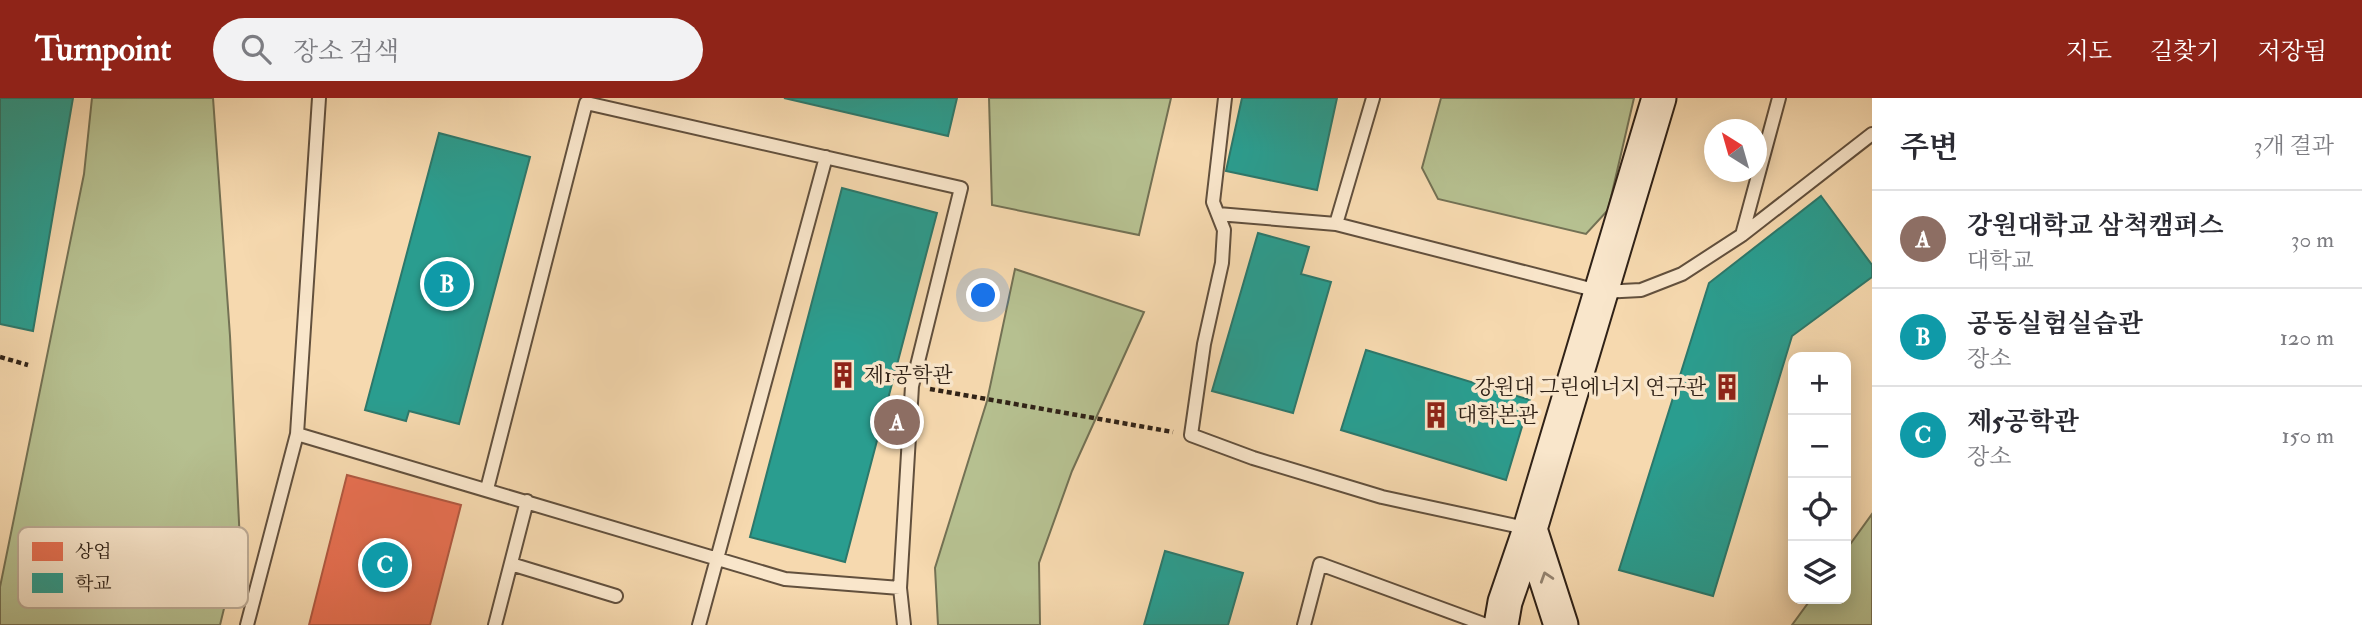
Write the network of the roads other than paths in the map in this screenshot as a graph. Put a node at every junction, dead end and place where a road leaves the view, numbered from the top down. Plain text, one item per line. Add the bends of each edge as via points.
1 (319, 98) edge
2 (1226, 98) edge
3 (1373, 98) edge
4 (1658, 98) edge
5 (1779, 98) edge
6 (1872, 134) edge
7 (826, 157) junction
8 (1218, 214) junction
9 (1336, 224) junction
10 (1742, 234) junction
11 (1602, 292) junction
12 (297, 434) junction
13 (487, 489) junction
14 (527, 501) junction
15 (1531, 529) junction
16 (718, 559) junction
17 (511, 565) junction
18 (900, 588) junction
19 (616, 596) dead end
20 (247, 625) edge
21 (495, 625) edge
22 (699, 625) edge
23 (904, 625) edge
24 (1304, 625) edge
25 (1486, 625) edge
26 (1501, 625) edge
27 (1561, 625) edge

1 - 12 lane
2 - 8 lane via 1213,202
3 - 9 lane
4 - 11 street
5 - 10 lane
6 - 10 lane
7 - 13 lane via 586,103
7 - 16 lane
7 - 18 lane via 961,188 912,386
8 - 9 lane
8 - 15 lane via 1224,230 1222,263 1191,435 1382,497
9 - 11 lane
10 - 11 lane via 1682,274 1640,290
11 - 15 street
12 - 13 lane
12 - 20 lane
13 - 14 lane
14 - 16 lane
14 - 17 lane
15 - 26 street
27 -> 15 street
16 - 18 lane via 785,579
16 - 22 lane
17 - 19 lane
17 - 21 lane
18 - 23 lane
24 - 25 lane via 1320,564

